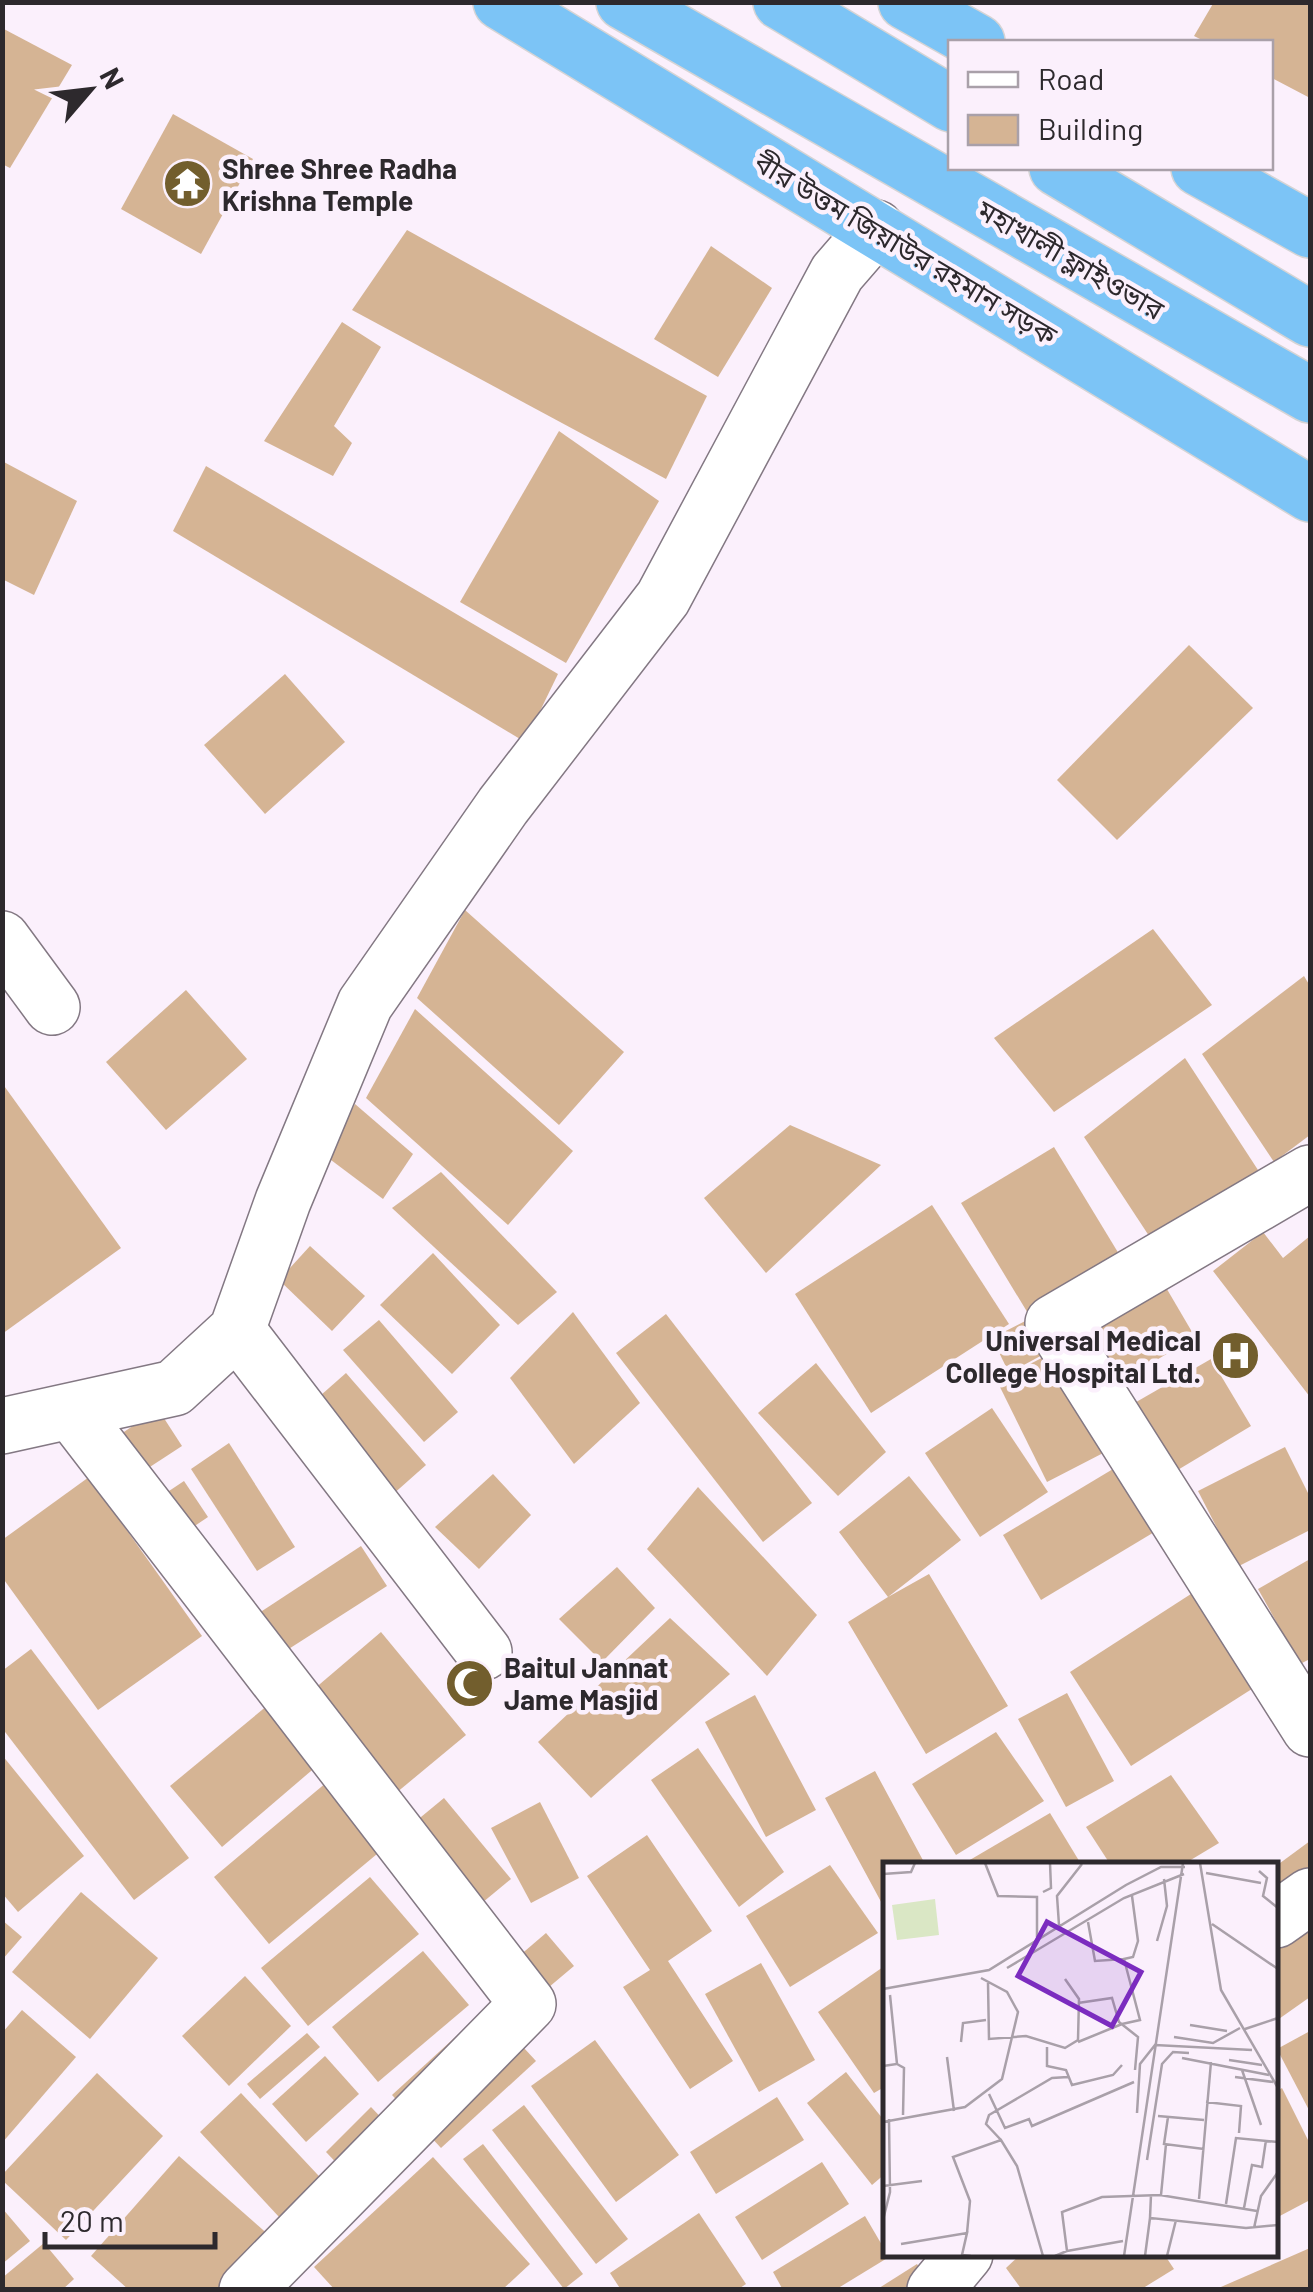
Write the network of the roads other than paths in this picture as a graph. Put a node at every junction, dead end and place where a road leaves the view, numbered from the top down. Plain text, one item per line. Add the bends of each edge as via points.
1 (501, 2) edge
2 (624, 2) edge
3 (781, 2) edge
4 (906, 2) edge
5 (973, 40) edge
6 (948, 103) edge
7 (1060, 170) edge
8 (1203, 170) edge
9 (876, 228) junction
10 (1310, 230) edge
11 (1310, 319) edge
12 (1310, 396) edge
13 (1310, 494) edge
14 (2, 939) edge
15 (52, 1006) dead end
16 (1310, 1173) edge
17 (237, 1330) junction
18 (72, 1412) junction
19 (2, 1426) edge
20 (484, 1652) dead end
21 (1310, 1728) edge
22 (1310, 1896) edge
23 (1278, 1919) edge
24 (963, 2257) edge
25 (247, 2290) edge
26 (936, 2290) edge

1 - 9 highway, বীর উত্তম জিয়াউর রহমান সড়ক
2 - 12 highway, মহাখালী ফ্লাইওভার
3 - 6 highway
4 - 5 highway
7 - 11 highway
8 - 10 highway
9 - 13 highway, বীর উত্তম জিয়াউর রহমান সড়ক
9 - 17 street via 837,273 663,598 503,806 365,1004
14 - 15 street
16 - 21 street via 1052,1323
17 - 18 street via 174,1388
17 - 20 street
18 - 19 street
18 - 25 street via 528,2004
22 - 23 street
24 - 26 street

